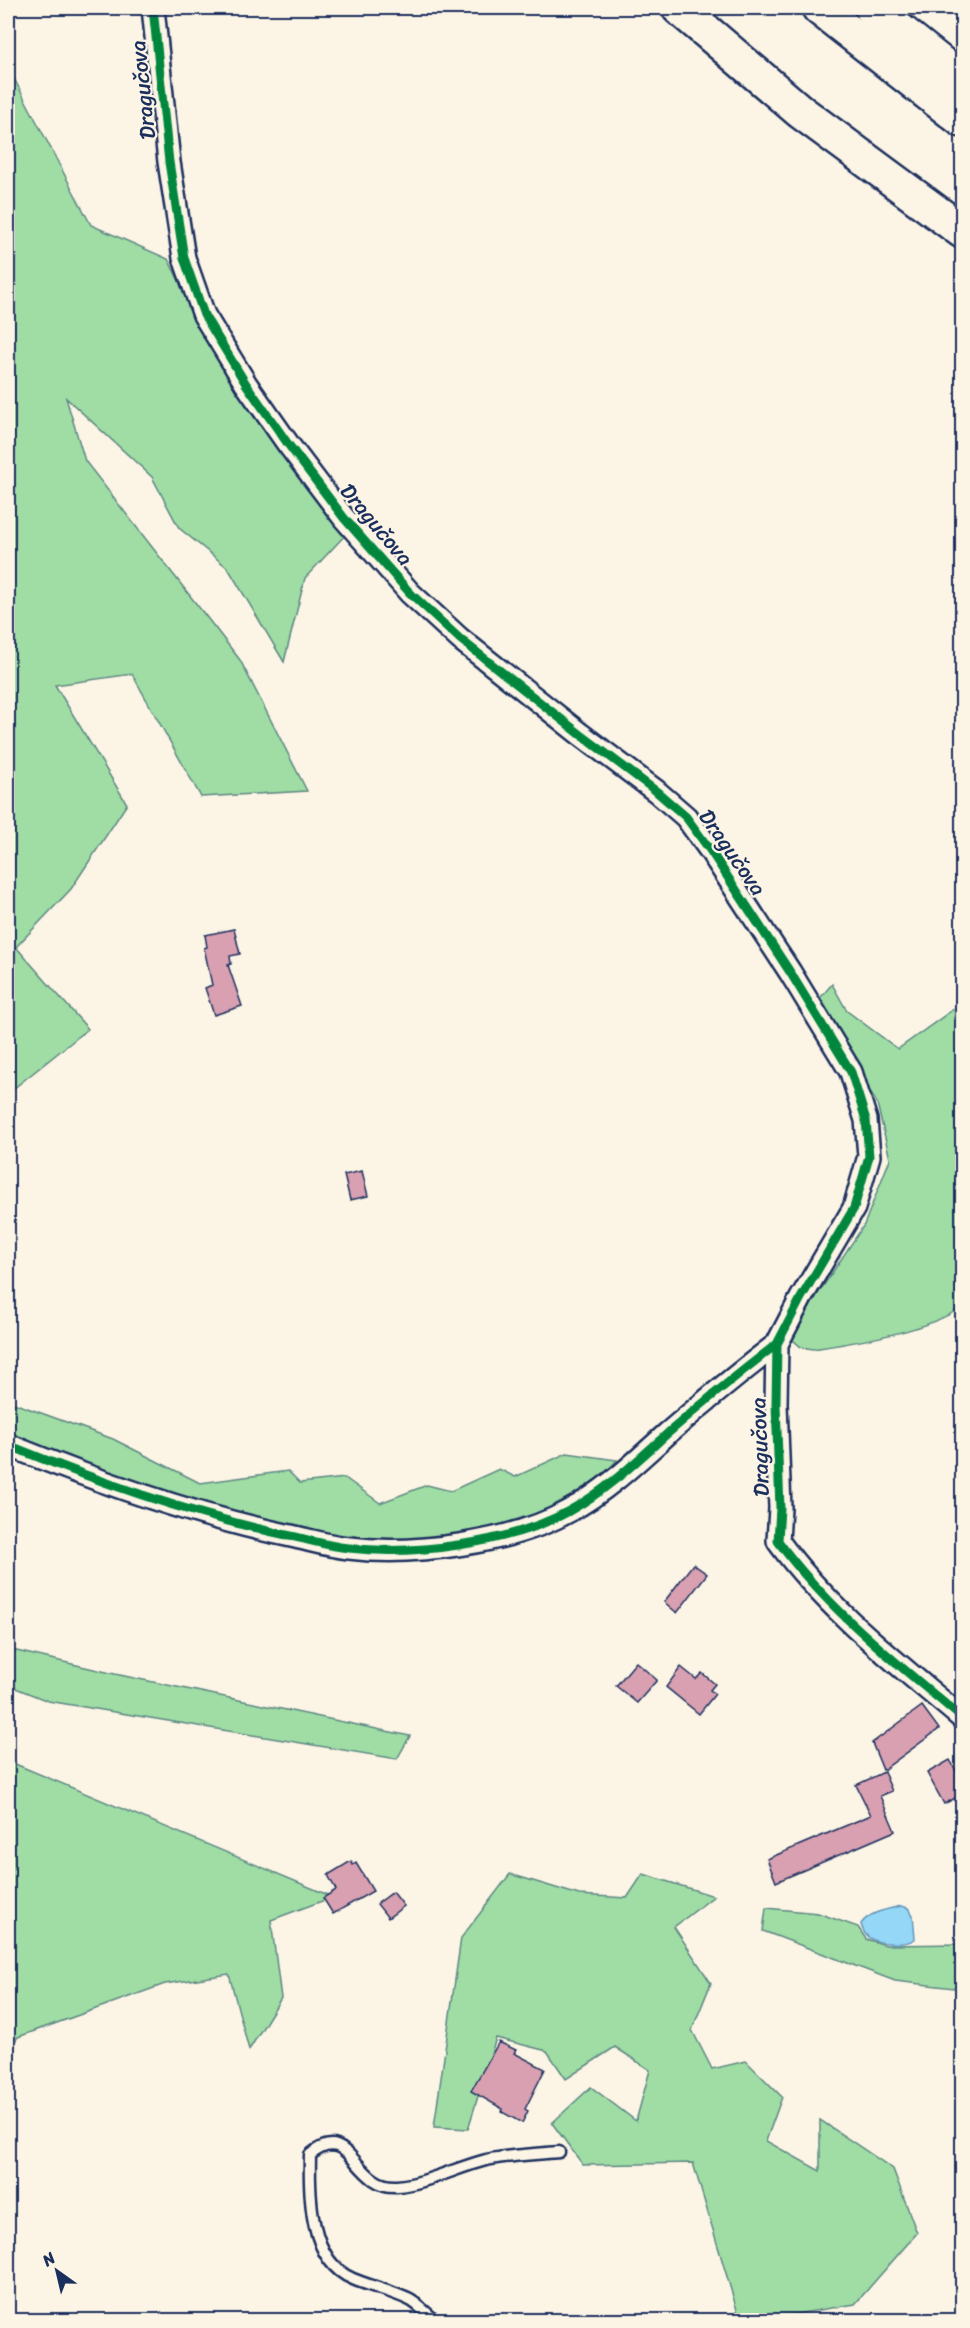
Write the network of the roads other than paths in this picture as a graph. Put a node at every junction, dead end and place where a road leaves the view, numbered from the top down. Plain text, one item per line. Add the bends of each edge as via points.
1 (153, 8) edge
2 (679, 8) edge
3 (819, 8) edge
4 (872, 8) edge
5 (963, 80) edge
6 (963, 120) edge
7 (963, 231) edge
8 (777, 1344) junction
9 (8, 1445) edge
10 (963, 1718) edge
11 (559, 2151) dead end
12 (435, 2320) edge

1 - 8 street, Dragučova via 169,162 184,258 204,315 246,384 344,518 410,593 460,639 686,817 711,850 851,1072 866,1120 869,1156 854,1208
2 - 7 highway via 801,112
3 - 6 highway
4 - 5 highway
8 - 9 street via 610,1484 569,1511 530,1530 421,1550 349,1549 247,1527 68,1469
8 - 10 street, Dragučova via 778,1541 861,1632
11 - 12 lane via 486,2160 397,2186 367,2176 346,2150 333,2145 319,2147 310,2155 313,2215 330,2262 351,2279 411,2301

